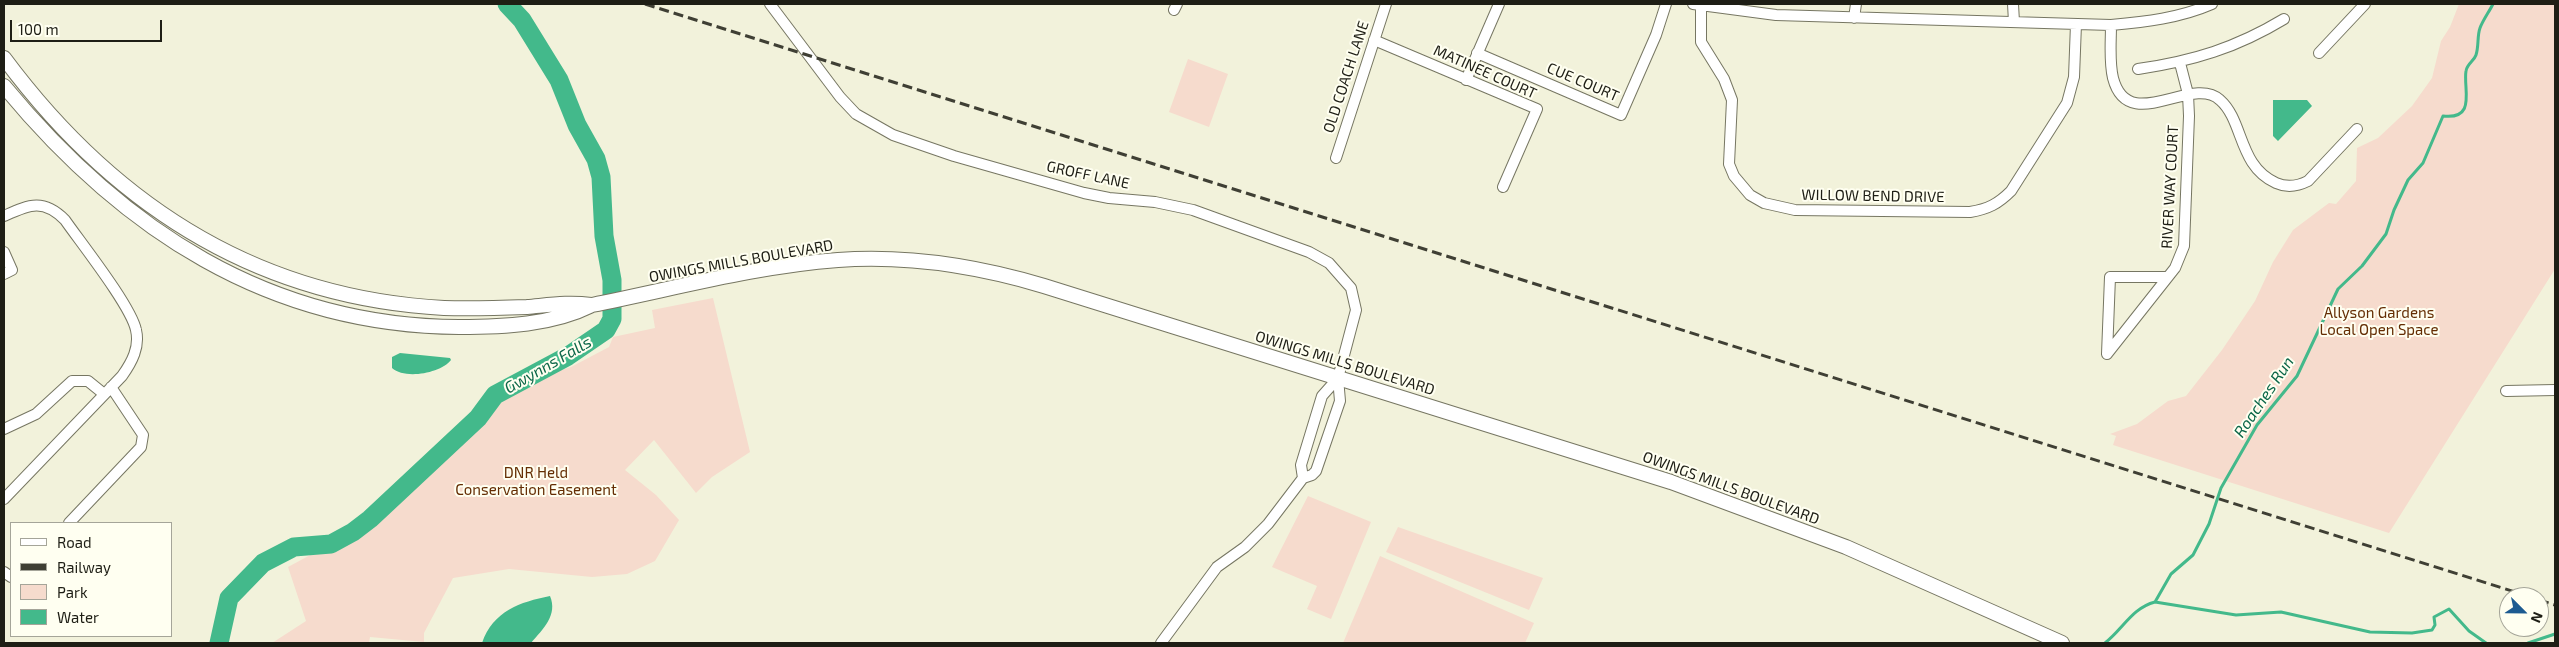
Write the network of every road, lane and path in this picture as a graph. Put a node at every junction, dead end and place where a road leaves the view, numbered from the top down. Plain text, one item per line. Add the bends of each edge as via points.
1 (770, 4) edge
2 (1386, 4) edge
3 (1499, 4) edge
4 (1666, 4) edge
5 (1856, 4) edge
6 (2013, 4) edge
7 (2212, 4) edge
8 (2365, 4) edge
9 (1697, 5) edge
10 (1854, 18) junction
11 (2284, 19) dead end
12 (2014, 22) junction
13 (2076, 24) junction
14 (2111, 25) junction
15 (1374, 40) junction
16 (2319, 53) dead end
17 (1478, 54) junction
18 (4, 58) edge
19 (2180, 63) junction
20 (2138, 69) dead end
21 (1466, 80) junction
22 (4, 86) edge
23 (2188, 94) junction
24 (2357, 129) dead end
25 (1336, 158) dead end
26 (1503, 187) dead end
27 (4, 216) edge
28 (4, 252) edge
29 (4, 274) edge
30 (2167, 277) junction
31 (592, 305) junction
32 (1338, 378) junction
33 (108, 390) junction
34 (2555, 390) edge
35 (2506, 391) dead end
36 (4, 429) edge
37 (1308, 442) junction
38 (1325, 448) junction
39 (1303, 478) junction
40 (4, 499) edge
41 (70, 522) edge
42 (2056, 640) edge
43 (1161, 643) edge

1 - 32 street, GROFF LANE via 840,97 856,114 893,135 1084,193 1193,210 1323,259 1347,281 1356,302 1356,317
2 - 15 street, OLD COACH LANE
3 - 17 street
4 - 17 street, CUE COURT via 1621,115
5 - 10 street
6 - 12 street
7 - 14 street via 2151,21
8 - 16 street
9 - 10 street via 1776,15
9 - 13 street, WILLOW BEND DRIVE via 1701,42 1724,79 1732,100 1728,150 1734,176 1750,195 1764,203 1795,210 1970,212 1987,209 2000,202 2011,191 2067,103 2074,77
10 - 12 street
11 - 19 street via 2235,45
12 - 13 street
13 - 14 street
14 - 23 street via 2114,80 2125,97 2145,104
15 - 21 street, MATINEE COURT
15 - 25 street, OLD COACH LANE
17 - 21 street
18 - 31 main road, OWINGS MILLS BOULEVARD via 51,116 114,180 163,216 258,267 329,291 415,305 490,309 567,302
19 - 20 street
19 - 23 street, RIVER WAY COURT
21 - 26 street, MATINEE COURT via 1537,109
22 - 31 main road, OWINGS MILLS BOULEVARD via 61,150 138,218 212,266 286,297 351,316 446,327 509,325 554,319 570,316
23 - 24 street via 2208,94 2221,101 2252,163 2260,173 2278,184 2300,185 2308,180
23 - 30 street, RIVER WAY COURT via 2186,234 2181,258
27 - 33 street via 30,205 56,212 65,220 128,310 136,330 135,353 130,365
28 - 29 street via 12,270
30 - 30 street, RIVER WAY COURT via 2155,292 2107,354 2110,277
31 - 32 main road, OWINGS MILLS BOULEVARD via 824,261 939,262 1014,277
32 - 37 street via 1322,396
32 - 38 street via 1340,400
32 - 42 main road, OWINGS MILLS BOULEVARD via 1574,450 1728,502 1863,554
33 - 36 street via 88,382 72,381 45,408
33 - 40 street
33 - 41 street via 143,435 141,447
34 - 35 street
37 - 38 street
37 - 39 street via 1301,465
38 - 39 street via 1316,470
39 - 43 street via 1268,524 1217,567

